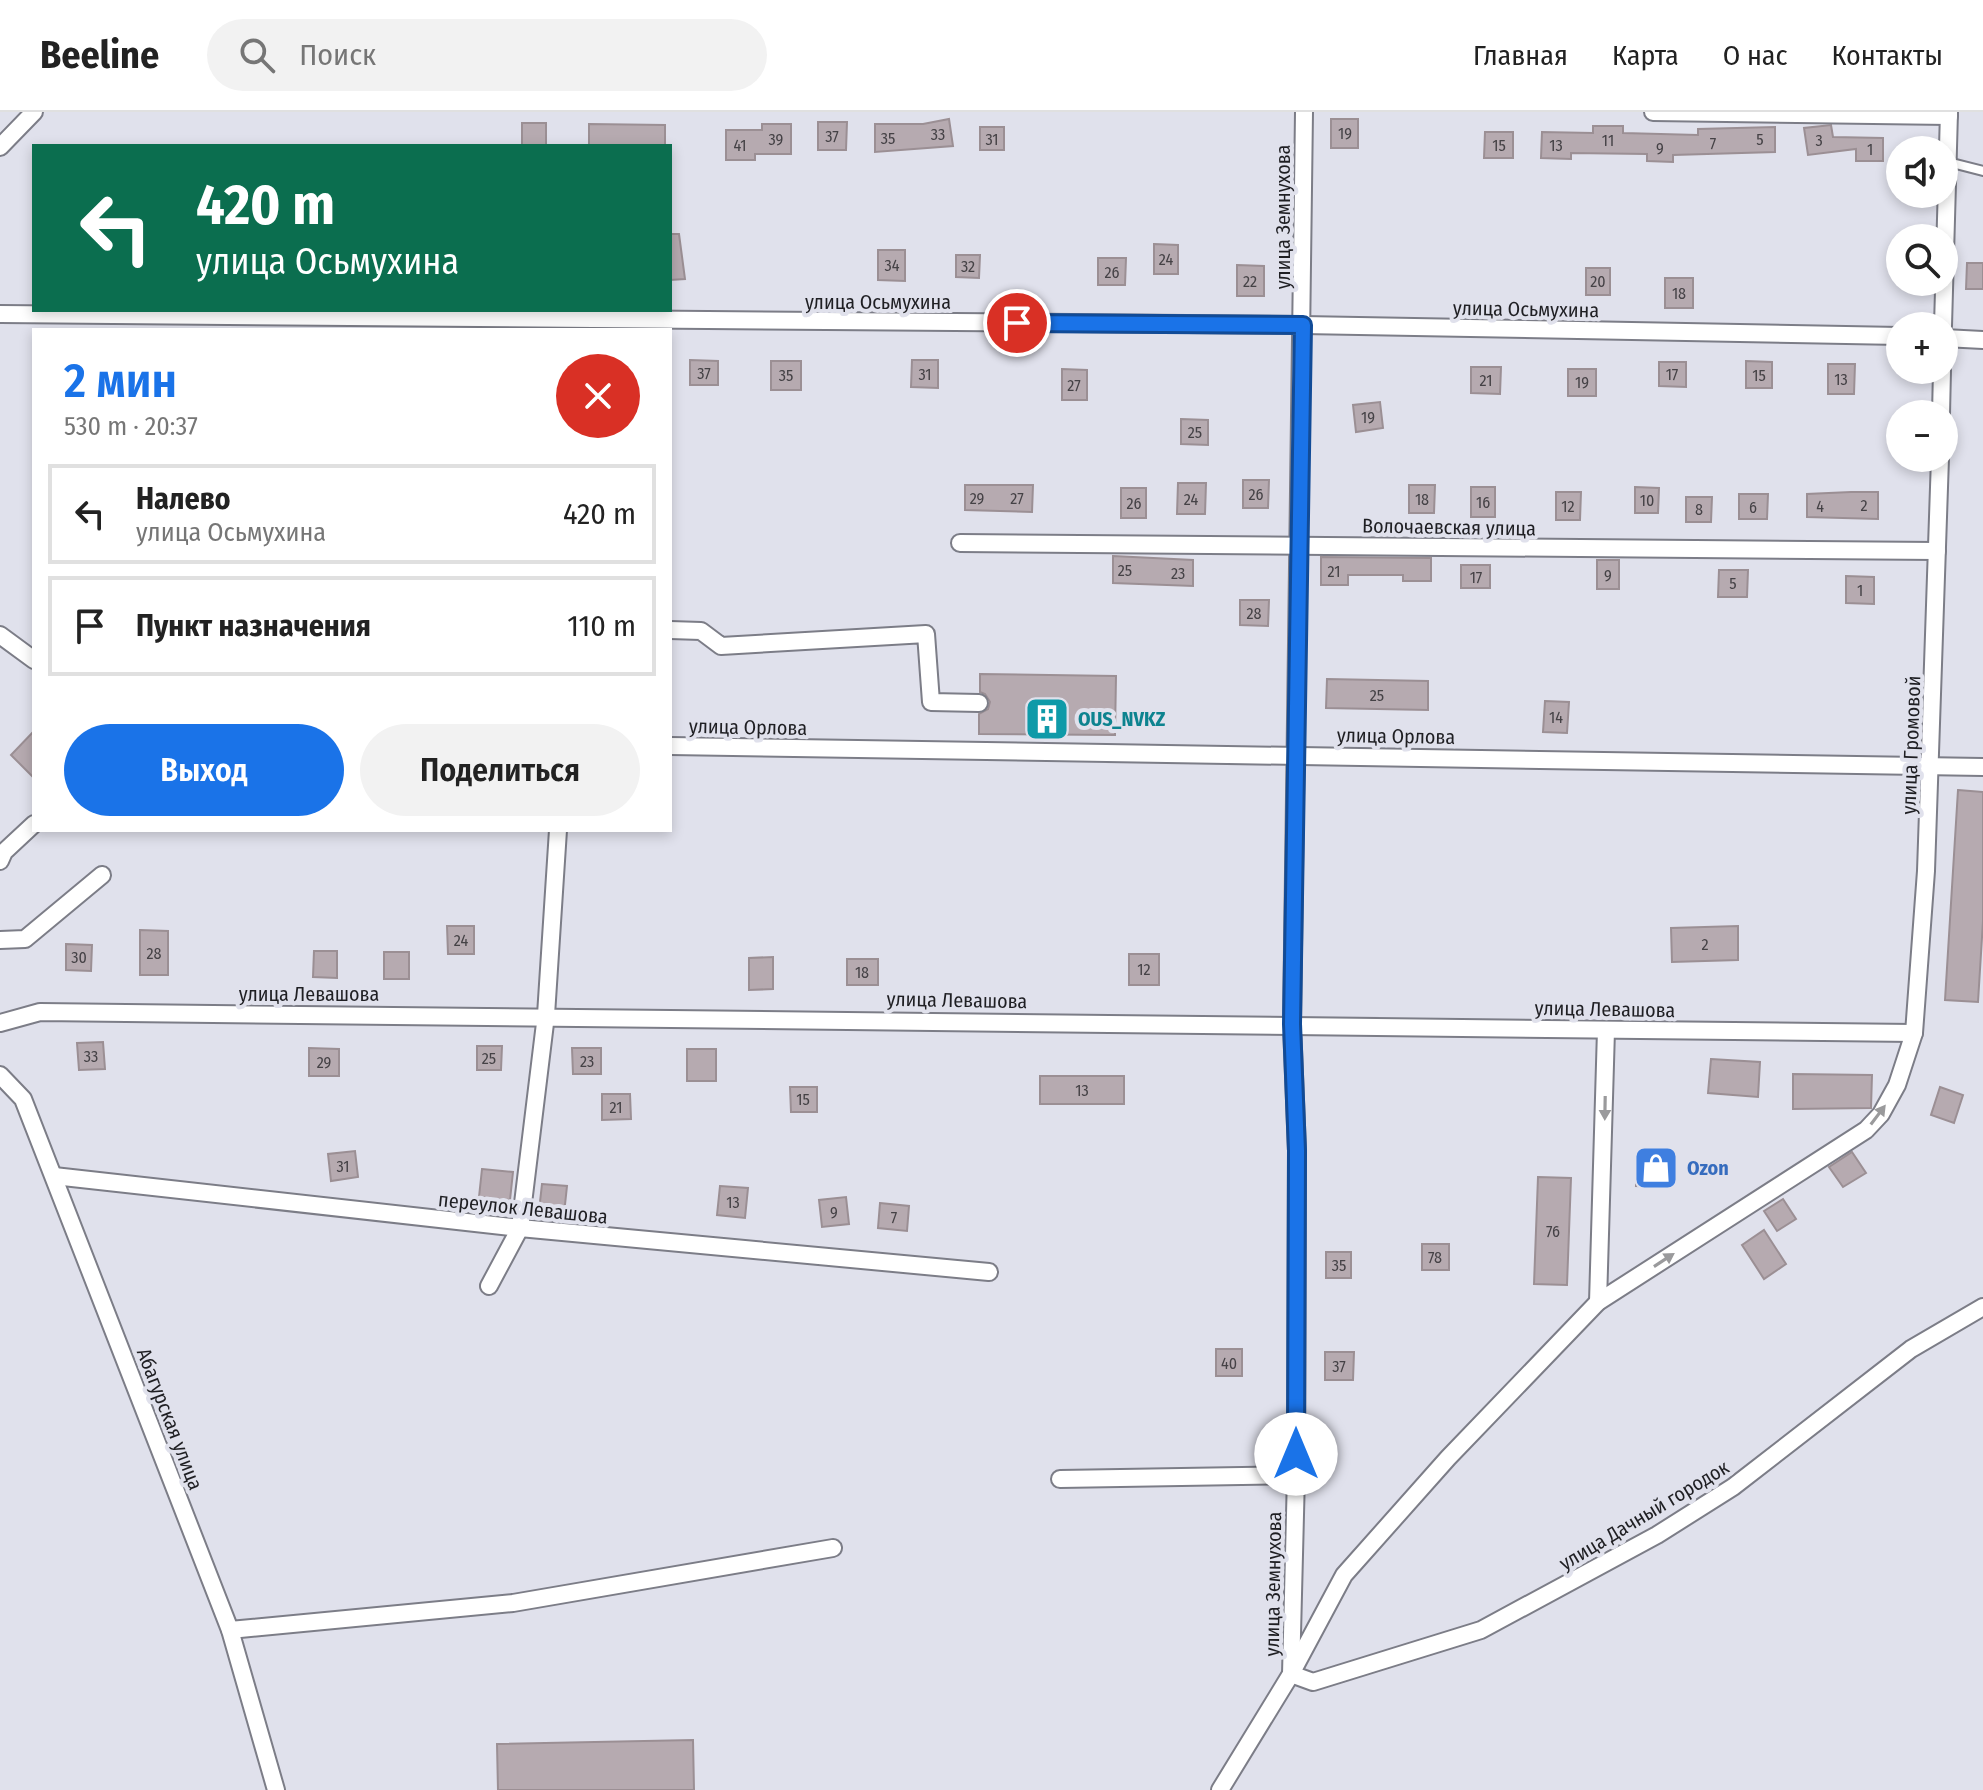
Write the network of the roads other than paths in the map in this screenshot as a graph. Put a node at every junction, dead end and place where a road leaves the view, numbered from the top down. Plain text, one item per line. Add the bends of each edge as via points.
1 (34, 112) edge
2 (1304, 112) edge
3 (1653, 112) edge
4 (1949, 114) edge
5 (1949, 136) edge
6 (0, 147) edge
7 (1958, 165) edge
8 (1983, 171) edge
9 (1947, 208) edge
10 (1943, 312) edge
11 (0, 314) edge
12 (1303, 325) junction
13 (1886, 336) edge
14 (1958, 339) edge
15 (1983, 340) edge
16 (1940, 472) edge
17 (960, 543) dead end
18 (1300, 546) junction
19 (1937, 551) junction
20 (672, 630) edge
21 (0, 635) edge
22 (32, 659) edge
23 (979, 703) dead end
24 (672, 746) edge
25 (1297, 754) junction
26 (1930, 765) junction
27 (1983, 767) edge
28 (32, 826) edge
29 (558, 832) edge
30 (0, 861) edge
31 (102, 875) dead end
32 (0, 940) edge
33 (546, 1015) junction
34 (0, 1023) edge
35 (1292, 1024) junction
36 (1606, 1030) junction
37 (1914, 1033) junction
38 (0, 1075) edge
39 (54, 1176) junction
40 (520, 1228) junction
41 (989, 1272) dead end
42 (489, 1286) dead end
43 (1598, 1302) junction
44 (1983, 1307) edge
45 (1296, 1475) junction
46 (1060, 1479) dead end
47 (833, 1548) dead end
48 (230, 1630) junction
49 (1291, 1674) junction
50 (276, 1790) edge
51 (1220, 1790) edge

1 - 6 street
2 - 12 street, улица Земнухова
3 - 4 street
4 - 5 street
7 - 8 lane
9 - 10 street
11 - 12 street, улица Осьмухина
12 - 13 street, улица Осьмухина
12 - 18 street, улица Земнухова
14 - 15 street
16 - 19 street, улица Громовой
17 - 18 street, Волочаевская улица
18 - 19 street, Волочаевская улица
18 - 25 street, улица Земнухова
19 - 26 street, улица Громовой
20 - 23 street via 701,631 721,646 926,634 931,702
21 - 22 street
24 - 25 street, улица Орлова
25 - 26 street, улица Орлова
25 - 35 street, улица Земнухова
26 - 27 street, улица Орлова
26 - 37 street, улица Громовой
28 - 30 street
29 - 33 street
31 - 32 street via 25,939
33 - 34 street, улица Левашова via 40,1012
33 - 35 street, улица Левашова
33 - 40 street
35 - 36 street, улица Левашова
35 - 45 street, улица Земнухова
36 - 37 street, улица Левашова
36 -> 43 street
43 -> 37 street, улица Громовой via 1866,1130 1897,1085
38 - 39 street, Абагурская улица via 23,1099
39 - 40 street, переулок Левашова
39 - 48 street, Абагурская улица
40 - 41 street, переулок Левашова
40 - 42 street
43 - 49 street, улица Громовой via 1344,1575
44 - 49 street, улица Дачный городок via 1911,1349 1733,1487 1567,1585 1481,1630 1313,1682
45 - 46 street
45 - 49 street, улица Земнухова
47 - 48 street via 513,1603
48 - 50 street, Абагурская улица
49 - 51 street, улица Земнухова

